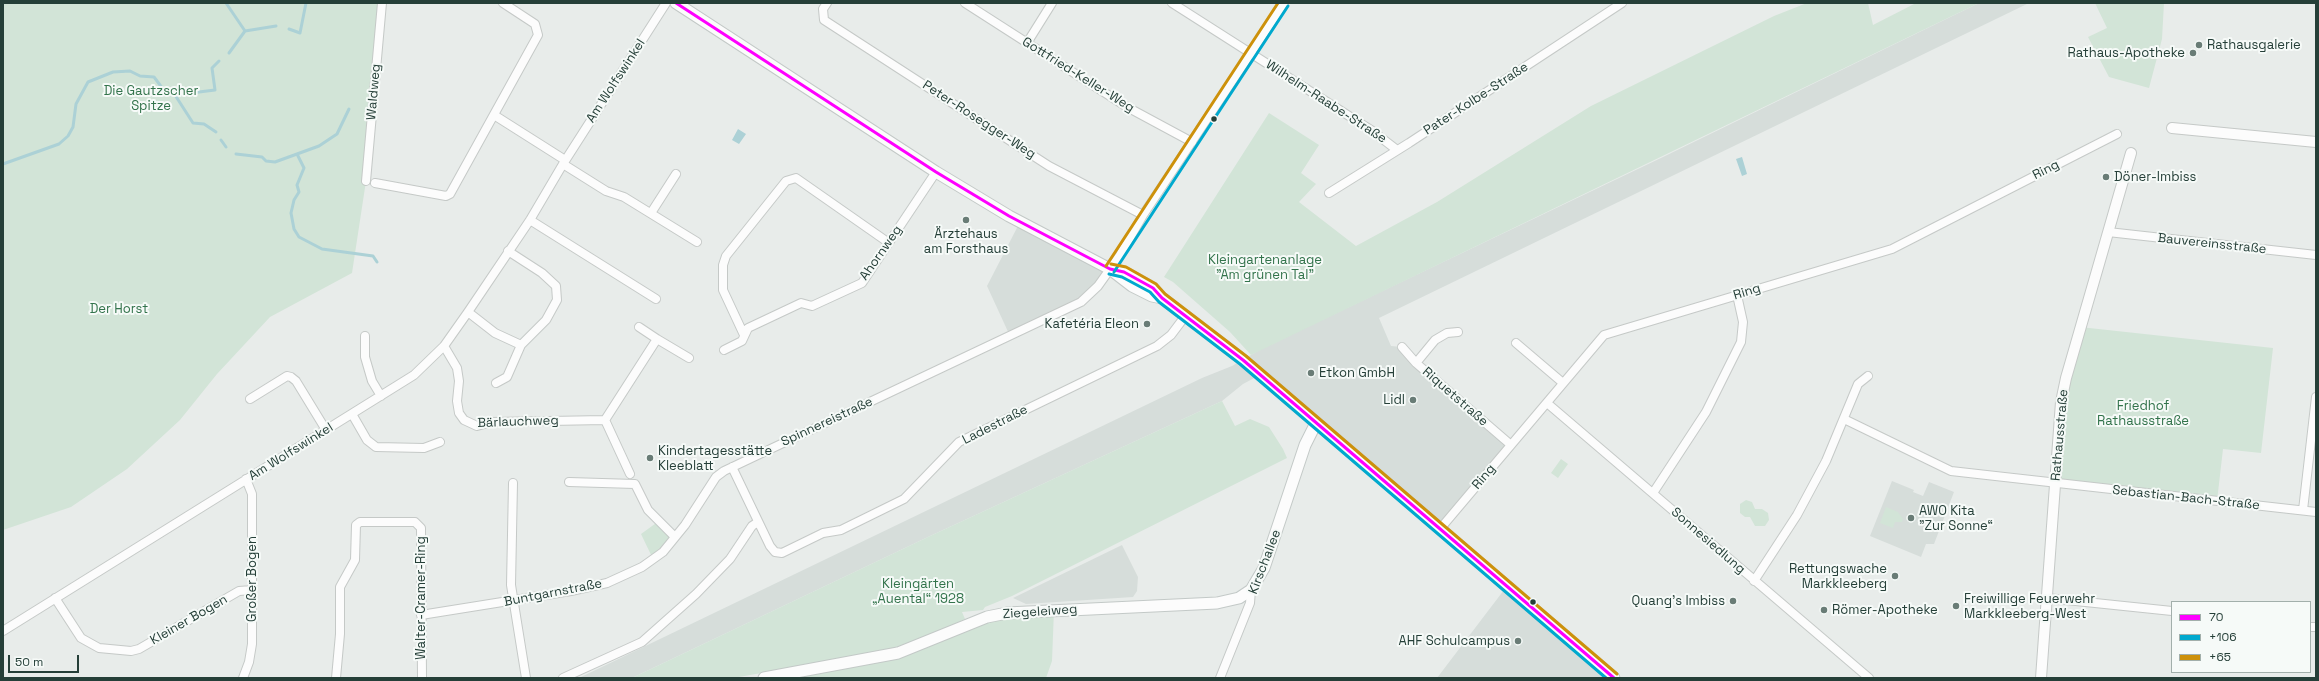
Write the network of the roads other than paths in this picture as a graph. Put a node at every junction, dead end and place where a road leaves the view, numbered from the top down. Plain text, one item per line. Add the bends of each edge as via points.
1 (382, 3) edge
2 (503, 3) edge
3 (666, 3) edge
4 (676, 3) edge
5 (827, 3) edge
6 (965, 3) edge
7 (1052, 3) edge
8 (1172, 3) edge
9 (1284, 3) edge
10 (1622, 3) edge
11 (1027, 42) junction
12 (1250, 53) junction
13 (494, 115) junction
14 (2172, 128) dead end
15 (2117, 134) dead end
16 (1192, 142) junction
17 (2316, 142) edge
18 (1398, 150) junction
19 (2131, 153) dead end
20 (564, 162) junction
21 (936, 172) junction
22 (676, 174) dead end
23 (366, 181) dead end
24 (375, 183) dead end
25 (1328, 193) dead end
26 (651, 213) junction
27 (1143, 215) junction
28 (530, 220) junction
29 (2108, 232) junction
30 (697, 242) dead end
31 (889, 243) junction
32 (508, 251) junction
33 (2316, 255) edge
34 (1110, 269) junction
35 (1737, 295) junction
36 (656, 299) dead end
37 (468, 312) junction
38 (1186, 315) junction
39 (639, 327) dead end
40 (1458, 332) dead end
41 (744, 335) junction
42 (366, 336) dead end
43 (657, 339) junction
44 (1516, 343) dead end
45 (521, 345) junction
46 (444, 346) junction
47 (1402, 347) dead end
48 (724, 350) dead end
49 (689, 358) dead end
50 (1416, 363) junction
51 (1868, 376) dead end
52 (496, 383) dead end
53 (1563, 383) junction
54 (381, 396) junction
55 (2316, 397) edge
56 (250, 399) dead end
57 (1547, 403) junction
58 (352, 414) junction
59 (1844, 418) junction
60 (605, 420) junction
61 (1316, 423) junction
62 (326, 430) junction
63 (440, 442) dead end
64 (1511, 445) junction
65 (732, 467) junction
66 (630, 474) dead end
67 (246, 479) junction
68 (569, 482) dead end
69 (513, 483) dead end
70 (2055, 484) junction
71 (1653, 493) junction
72 (2303, 510) junction
73 (2316, 512) edge
74 (758, 522) junction
75 (1440, 529) junction
76 (675, 537) junction
77 (1754, 581) junction
78 (252, 590) junction
79 (1251, 590) junction
80 (55, 598) junction
81 (2047, 598) junction
82 (512, 600) junction
83 (2171, 612) edge
84 (421, 615) junction
85 (3, 631) edge
86 (243, 678) edge
87 (336, 678) edge
88 (422, 678) edge
89 (526, 678) edge
90 (563, 678) edge
91 (764, 678) edge
92 (1220, 678) edge
93 (1614, 678) edge
94 (1868, 678) edge
95 (2041, 678) edge

1 - 23 street, Waldweg
2 - 13 street via 535,24 538,35
3 - 20 street, Am Wolfswinkel
4 - 21 main road
5 - 27 street, Peter-Rosegger-Weg via 823,10 824,20 1050,166
6 - 11 street, Gottfried-Keller-Weg
7 - 11 street
8 - 12 street, Wilhelm-Raabe-Straße
9 - 12 street, Spinnereistraße
10 - 18 street, Pater-Kolbe-Straße
11 - 16 street, Gottfried-Keller-Weg via 1127,107
12 - 16 street, Spinnereistraße
12 - 18 street, Wilhelm-Raabe-Straße via 1372,130
13 - 20 street
13 - 24 street via 450,194 446,196
14 - 17 street
15 - 35 street, Ring via 1892,249
16 - 27 street, Spinnereistraße
18 - 25 street, Pater-Kolbe-Straße
19 - 29 street, Rathausstraße
20 - 26 street via 606,190
20 - 28 street, Am Wolfswinkel
21 - 31 street, Ahornweg
21 - 34 main road via 1030,228
22 - 26 street
26 - 30 street
27 - 34 street, Spinnereistraße
28 - 32 street, Am Wolfswinkel
28 - 36 street
29 - 33 street, Bauvereinsstraße
29 - 70 street, Rathausstraße via 2066,378 2061,402
31 - 41 street, Ahornweg via 862,283 812,306 801,303 748,328
31 - 41 street via 796,178 786,181 726,256 723,265 723,290
32 - 37 street, Am Wolfswinkel
32 - 45 street via 542,273 556,286 557,300 546,320
34 - 38 main road via 1132,286 1162,298
34 - 65 street, Spinnereistraße via 1098,286 1081,302
35 - 53 street, Ring via 1604,335
35 - 71 street via 1743,322 1741,342 1706,412
37 - 45 street via 495,333
37 - 46 street, Am Wolfswinkel
38 - 61 main road
38 - 74 street, Ladestraße via 1171,335 1157,346 959,442 904,499 848,527 824,533 782,553 775,552 770,546
39 - 43 street
40 - 50 street via 1447,333 1435,340
41 - 48 street, Ahornweg via 742,341
42 - 54 street via 365,357 372,381
43 - 49 street
43 - 60 street
44 - 53 street
45 - 52 street via 507,377
46 - 54 street, Am Wolfswinkel via 414,376
46 - 60 street, Bärlauchweg via 457,368 459,381 456,401 459,412 464,420 477,426 492,422
47 - 50 street, Riquetstraße
50 - 64 street, Riquetstraße
51 - 59 street via 1858,384
53 - 57 street, Ring
54 - 58 street, Am Wolfswinkel
55 - 72 street
56 - 62 street via 287,376 292,377
57 - 64 street, Ring
57 - 71 street, Sonnesiedlung
58 - 62 street, Am Wolfswinkel
58 - 63 street via 367,440 376,447 424,448
59 - 70 street, Sebastian-Bach-Straße via 1944,469
59 - 77 street via 1826,461 1797,516
60 - 66 street
61 - 75 main road
61 - 79 main road, Kirschallee via 1306,445 1269,556
62 - 67 street, Am Wolfswinkel
64 - 75 street, Ring
65 - 74 street
65 - 76 street, Buntgarnstraße via 716,476
67 - 78 street, Großer Bogen via 252,494
67 - 80 street, Am Wolfswinkel
68 - 76 street via 635,484 648,510
69 - 82 street via 510,565
70 - 72 street, Sebastian-Bach-Straße
70 - 81 street, Rathausstraße
71 - 77 street, Sonnesiedlung
72 - 73 street, Sebastian-Bach-Straße
74 - 90 street via 752,526 730,559 696,594 642,642
75 - 93 main road
76 - 82 street, Buntgarnstraße via 662,552 642,567 606,583
77 - 94 street, Sonnesiedlung
78 - 80 street, Kleiner Bogen via 239,591 139,649 131,651 109,650 81,638
78 - 86 street, Großer Bogen via 252,644
79 - 91 main road, Ziegeleiweg via 1239,598 1217,603 1007,613 987,617 898,653
79 - 92 street, Kirschallee via 1250,603
80 - 85 street, Am Wolfswinkel
81 - 83 street
81 - 95 street, Rathausstraße
82 - 84 street, Buntgarnstraße
82 - 89 street
84 - 87 street, Walter-Cramer-Ring via 419,524 360,522 356,525 355,560 340,587 340,634
84 - 88 street, Walter-Cramer-Ring

